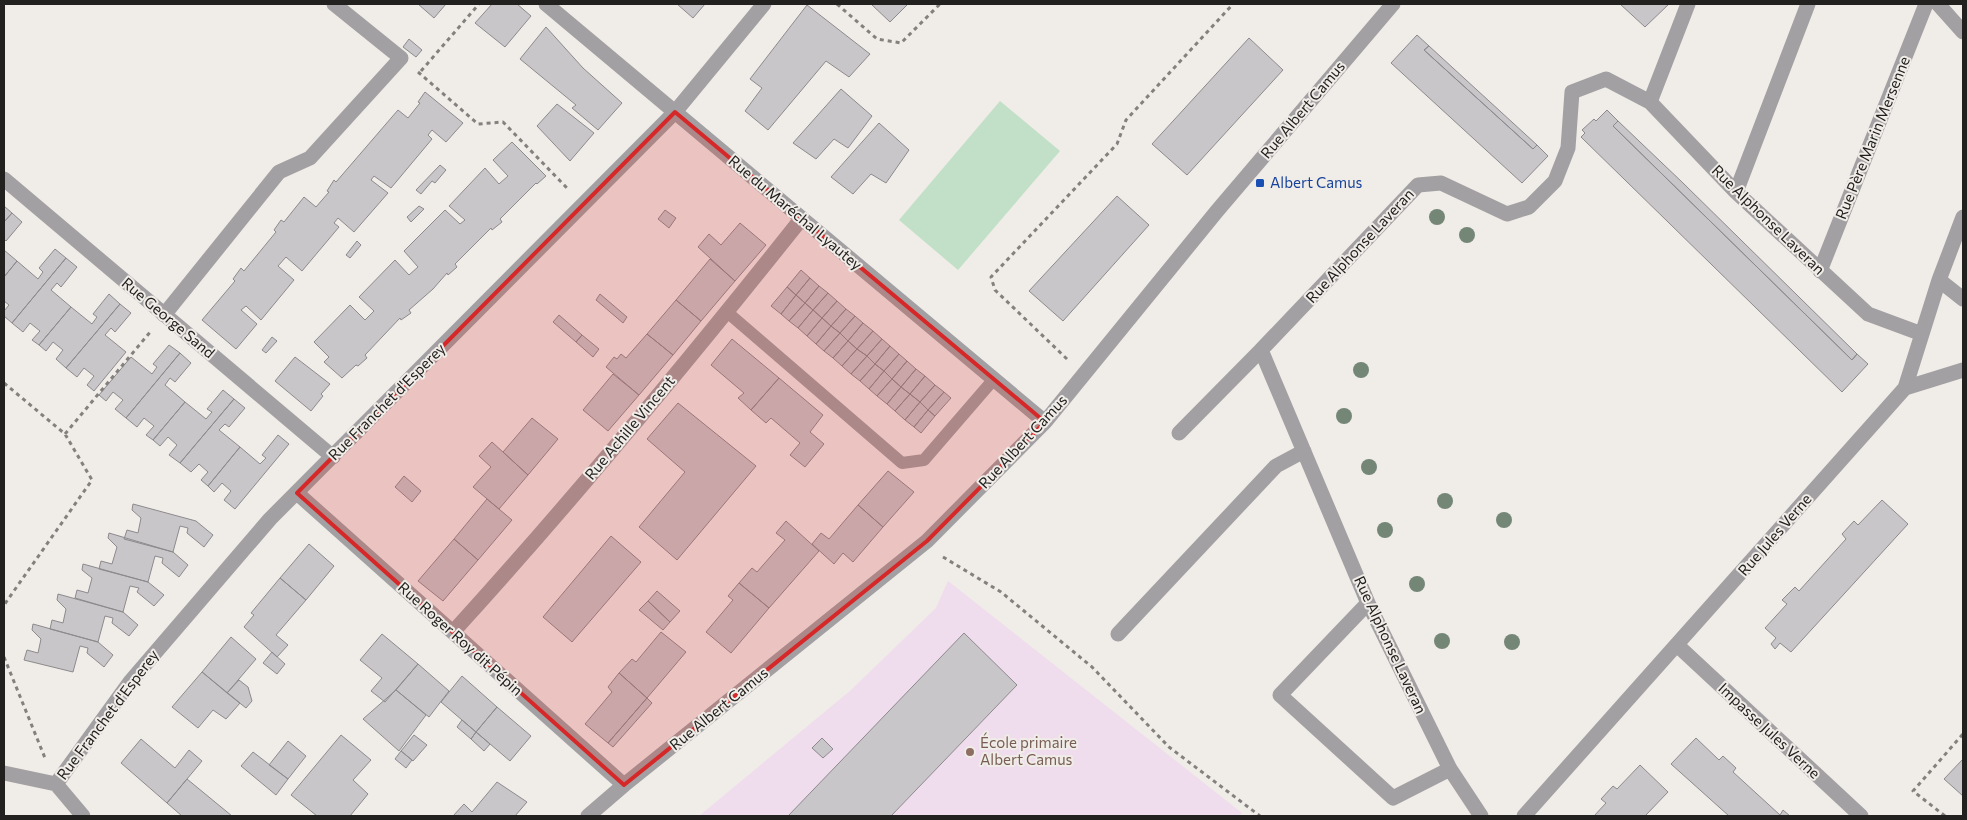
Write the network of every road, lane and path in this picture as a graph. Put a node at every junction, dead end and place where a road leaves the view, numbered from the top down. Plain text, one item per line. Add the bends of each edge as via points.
1 (334, 4) edge
2 (479, 4) edge
3 (546, 4) edge
4 (764, 4) edge
5 (836, 4) edge
6 (940, 4) edge
7 (1233, 4) edge
8 (1393, 4) edge
9 (1688, 4) edge
10 (1808, 4) edge
11 (1926, 4) edge
12 (1938, 4) edge
13 (1963, 32) edge
14 (401, 58) junction
15 (419, 74) junction
16 (1650, 102) junction
17 (675, 112) junction
18 (4, 179) edge
19 (1736, 192) junction
20 (583, 205) junction
21 (1963, 217) edge
22 (802, 218) junction
23 (1820, 271) junction
24 (1939, 280) junction
25 (1963, 299) edge
26 (728, 312) junction
27 (164, 315) junction
28 (1922, 334) junction
29 (1261, 350) junction
30 (1963, 370) edge
31 (1084, 375) junction
32 (994, 379) junction
33 (4, 383) edge
34 (1905, 388) junction
35 (1045, 422) junction
36 (1179, 433) dead end
37 (65, 434) junction
38 (1304, 451) junction
39 (333, 457) junction
40 (296, 493) junction
41 (940, 555) dead end
42 (1368, 603) junction
43 (4, 605) edge
44 (453, 632) junction
45 (1118, 634) dead end
46 (1677, 645) junction
47 (4, 657) edge
48 (1963, 734) edge
49 (1450, 769) junction
50 (4, 773) edge
51 (56, 784) junction
52 (624, 785) junction
53 (83, 816) edge
54 (588, 816) edge
55 (1260, 816) edge
56 (1481, 816) edge
57 (1524, 816) edge
58 (1861, 816) edge
59 (1945, 816) edge

1 - 14 street
2 - 15 path
3 - 17 street, Rue du Maréchal Lyautey
4 - 17 street, Rue Franchet d'Esperey
5 - 6 path via 878,39 901,43
7 - 31 path via 1126,120 1117,144 991,277 995,290
8 - 31 street, Rue Albert Camus via 1217,211
9 - 16 street
10 - 19 street
11 - 23 street, Rue Père Marin Mersenne
12 - 13 street
14 - 15 path
14 - 27 street via 310,158 279,172
15 - 20 path via 478,124 503,122
16 - 19 street, Rue Alphonse Laveran
16 - 29 street, Rue Alphonse Laveran via 1606,79 1572,92 1568,148 1555,181 1529,207 1507,214 1441,184 1418,185
17 - 20 street, Rue Franchet d'Esperey
17 - 22 street, Rue du Maréchal Lyautey
18 - 27 street, Rue George Sand
19 - 23 street, Rue Alphonse Laveran
20 - 39 street, Rue Franchet d'Esperey
21 - 24 street, Rue Jules Verne
22 - 26 street, Rue Achille Vincent
22 - 32 street, Rue du Maréchal Lyautey
23 - 28 street, Rue Alphonse Laveran via 1868,314
24 - 25 street
24 - 28 street, Rue Jules Verne
26 - 32 lane via 902,463 924,460
26 - 44 street, Rue Achille Vincent
27 - 37 path
27 - 39 street, Rue George Sand
28 - 34 street, Rue Jules Verne
29 - 36 street
29 - 38 street, Rue Alphonse Laveran
30 - 34 street
31 - 35 street, Rue Albert Camus
32 - 35 street, Rue du Maréchal Lyautey
33 - 37 path
34 - 46 street, Rue Jules Verne
35 - 52 street, Rue Albert Camus via 927,541
37 - 43 path via 92,480
38 - 42 street, Rue Alphonse Laveran
38 - 45 street via 1276,466
39 - 40 street, Rue Franchet d'Esperey
40 - 44 street, Rue Roger Roy dit Pépin
40 - 51 street, Rue Franchet d'Esperey via 130,682
41 - 55 path via 1001,592 1092,667 1169,747
42 - 49 street, Rue Alphonse Laveran
42 - 49 street via 1280,695 1393,798
44 - 52 street, Rue Roger Roy dit Pépin
46 - 57 street, Rue Jules Verne
46 - 58 street, Impasse Jules Verne
47 - 51 path
48 - 59 path via 1913,791
49 - 56 street, Rue Alphonse Laveran
50 - 51 street
51 - 53 street, Rue Franchet d'Esperey
52 - 54 street, Rue Albert Camus

